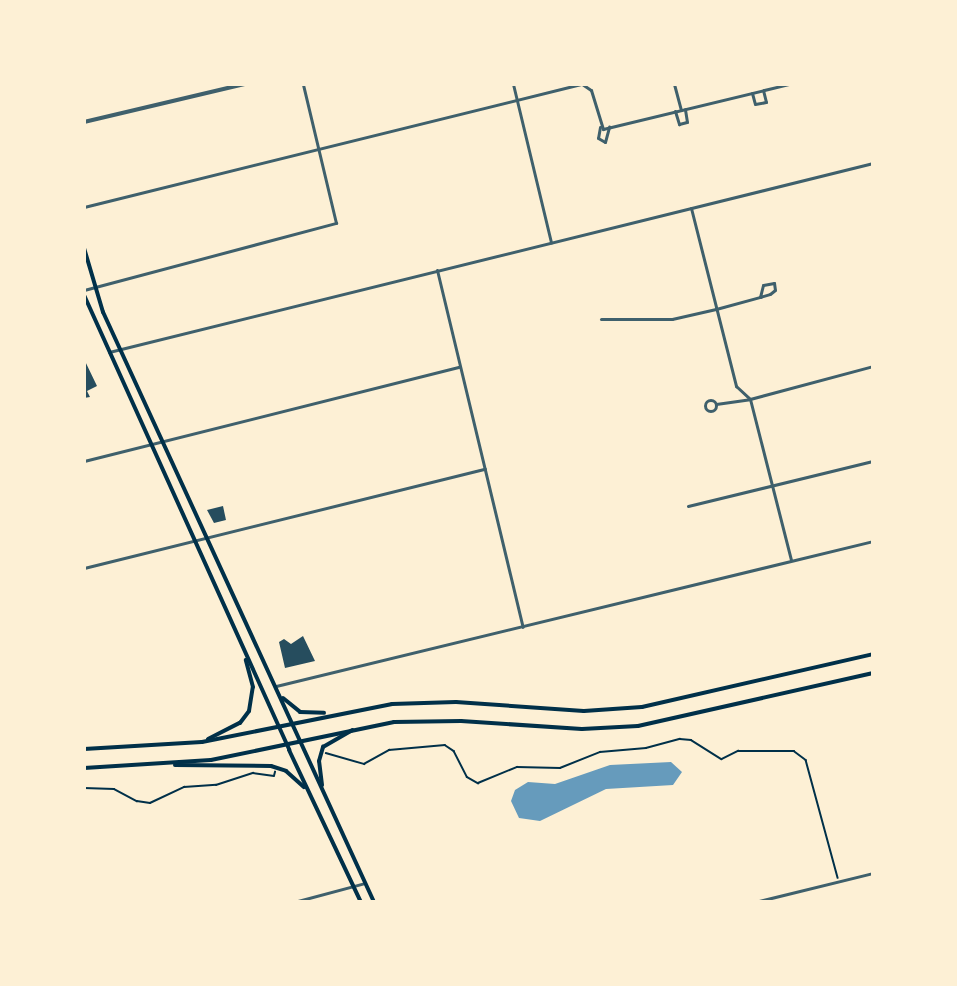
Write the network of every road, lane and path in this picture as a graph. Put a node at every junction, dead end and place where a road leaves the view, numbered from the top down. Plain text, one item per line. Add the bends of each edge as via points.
1 (245, 84) edge
2 (303, 84) edge
3 (513, 84) edge
4 (582, 84) edge
5 (674, 84) edge
6 (756, 84) edge
7 (789, 84) edge
8 (763, 90) junction
9 (758, 91) junction
10 (752, 93) junction
11 (516, 100) junction
12 (683, 109) junction
13 (675, 111) junction
14 (84, 123) edge
15 (600, 127) junction
16 (609, 128) junction
17 (317, 149) junction
18 (873, 164) edge
19 (84, 207) edge
20 (691, 208) junction
21 (550, 242) junction
22 (84, 248) edge
23 (437, 269) junction
24 (94, 287) junction
25 (84, 290) edge
26 (84, 295) edge
27 (760, 297) junction
28 (716, 309) junction
29 (601, 319) dead end
30 (119, 347) junction
31 (110, 351) junction
32 (873, 366) edge
33 (459, 367) junction
34 (750, 399) junction
35 (716, 404) dead end
36 (162, 440) junction
37 (153, 446) junction
38 (873, 460) edge
39 (84, 461) edge
40 (485, 469) junction
41 (771, 486) junction
42 (688, 506) dead end
43 (207, 537) junction
44 (873, 541) edge
45 (197, 542) junction
46 (790, 560) junction
47 (84, 568) edge
48 (523, 627) junction
49 (244, 650) junction
50 (873, 654) edge
51 (873, 673) edge
52 (276, 686) junction
53 (282, 697) junction
54 (334, 713) junction
55 (291, 724) junction
56 (279, 726) junction
57 (359, 727) junction
58 (299, 741) junction
59 (202, 742) junction
60 (286, 744) junction
61 (84, 749) edge
62 (321, 751) junction
63 (171, 765) junction
64 (277, 767) junction
65 (84, 768) edge
66 (84, 788) edge
67 (322, 789) junction
68 (307, 791) junction
69 (873, 873) edge
70 (839, 882) junction
71 (365, 883) junction
72 (354, 886) junction
73 (294, 902) edge
74 (362, 902) edge
75 (374, 902) edge
76 (755, 902) edge

1 - 14 street
2 - 17 street
3 - 11 street
4 - 11 street
4 - 15 street via 591,90
5 - 12 street
6 - 9 street
7 - 8 street
8 - 9 street
8 - 10 street via 766,102 755,104
9 - 10 street
10 - 12 street
11 - 17 street
11 - 21 street
12 - 13 street
12 - 13 street via 687,122 679,124
13 - 16 street
15 - 16 street
15 - 16 street via 598,138 605,142
17 - 19 street
17 - 24 street via 336,223
18 - 20 street
20 - 21 street
20 - 28 street
21 - 23 street
22 - 24 main road
23 - 30 street
23 - 33 street
24 - 25 street
24 - 30 main road
26 - 31 main road
27 - 27 street via 763,285 774,283 775,290
27 - 28 street
28 - 29 street via 672,319
28 - 34 street via 736,386
30 - 31 street
30 - 36 main road
31 - 37 main road
32 - 34 street
33 - 36 street
33 - 40 street
34 - 35 street
34 - 41 street
36 - 37 street
36 - 43 main road
37 - 39 street
37 - 45 main road
38 - 41 street
40 - 43 street
40 - 48 street
41 - 42 street
41 - 46 street
43 - 45 street
43 - 52 main road
44 - 46 street
45 - 47 street
45 - 49 main road
46 - 48 street
48 - 52 street
49 - 56 main road
49 - 59 main road via 253,687 249,711 233,727
50 - 54 main road via 642,707 584,711 408,702
51 - 57 main road via 638,726 582,729 428,720
52 - 53 main road
53 - 54 main road via 305,714
53 - 55 main road
54 - 55 main road
55 - 56 main road
55 - 58 main road
56 - 59 main road
56 - 60 main road
57 - 58 main road
57 - 62 main road via 330,741
58 - 60 main road
58 - 67 main road
59 - 61 main road
60 - 63 main road
60 - 68 main road
62 - 67 main road
62 - 70 path via 361,764 389,750 445,745 454,751 466,777 478,783 517,767 560,768 600,752 680,740 691,740 722,759 738,751 794,751 806,760
63 - 64 main road
63 - 65 main road
64 - 66 path via 273,776 253,773 216,785 188,786 150,802 137,801 114,789
64 - 68 main road
67 - 71 main road
68 - 72 main road
69 - 70 street
70 - 76 street
71 - 72 street
71 - 75 main road
72 - 73 street
72 - 74 main road

